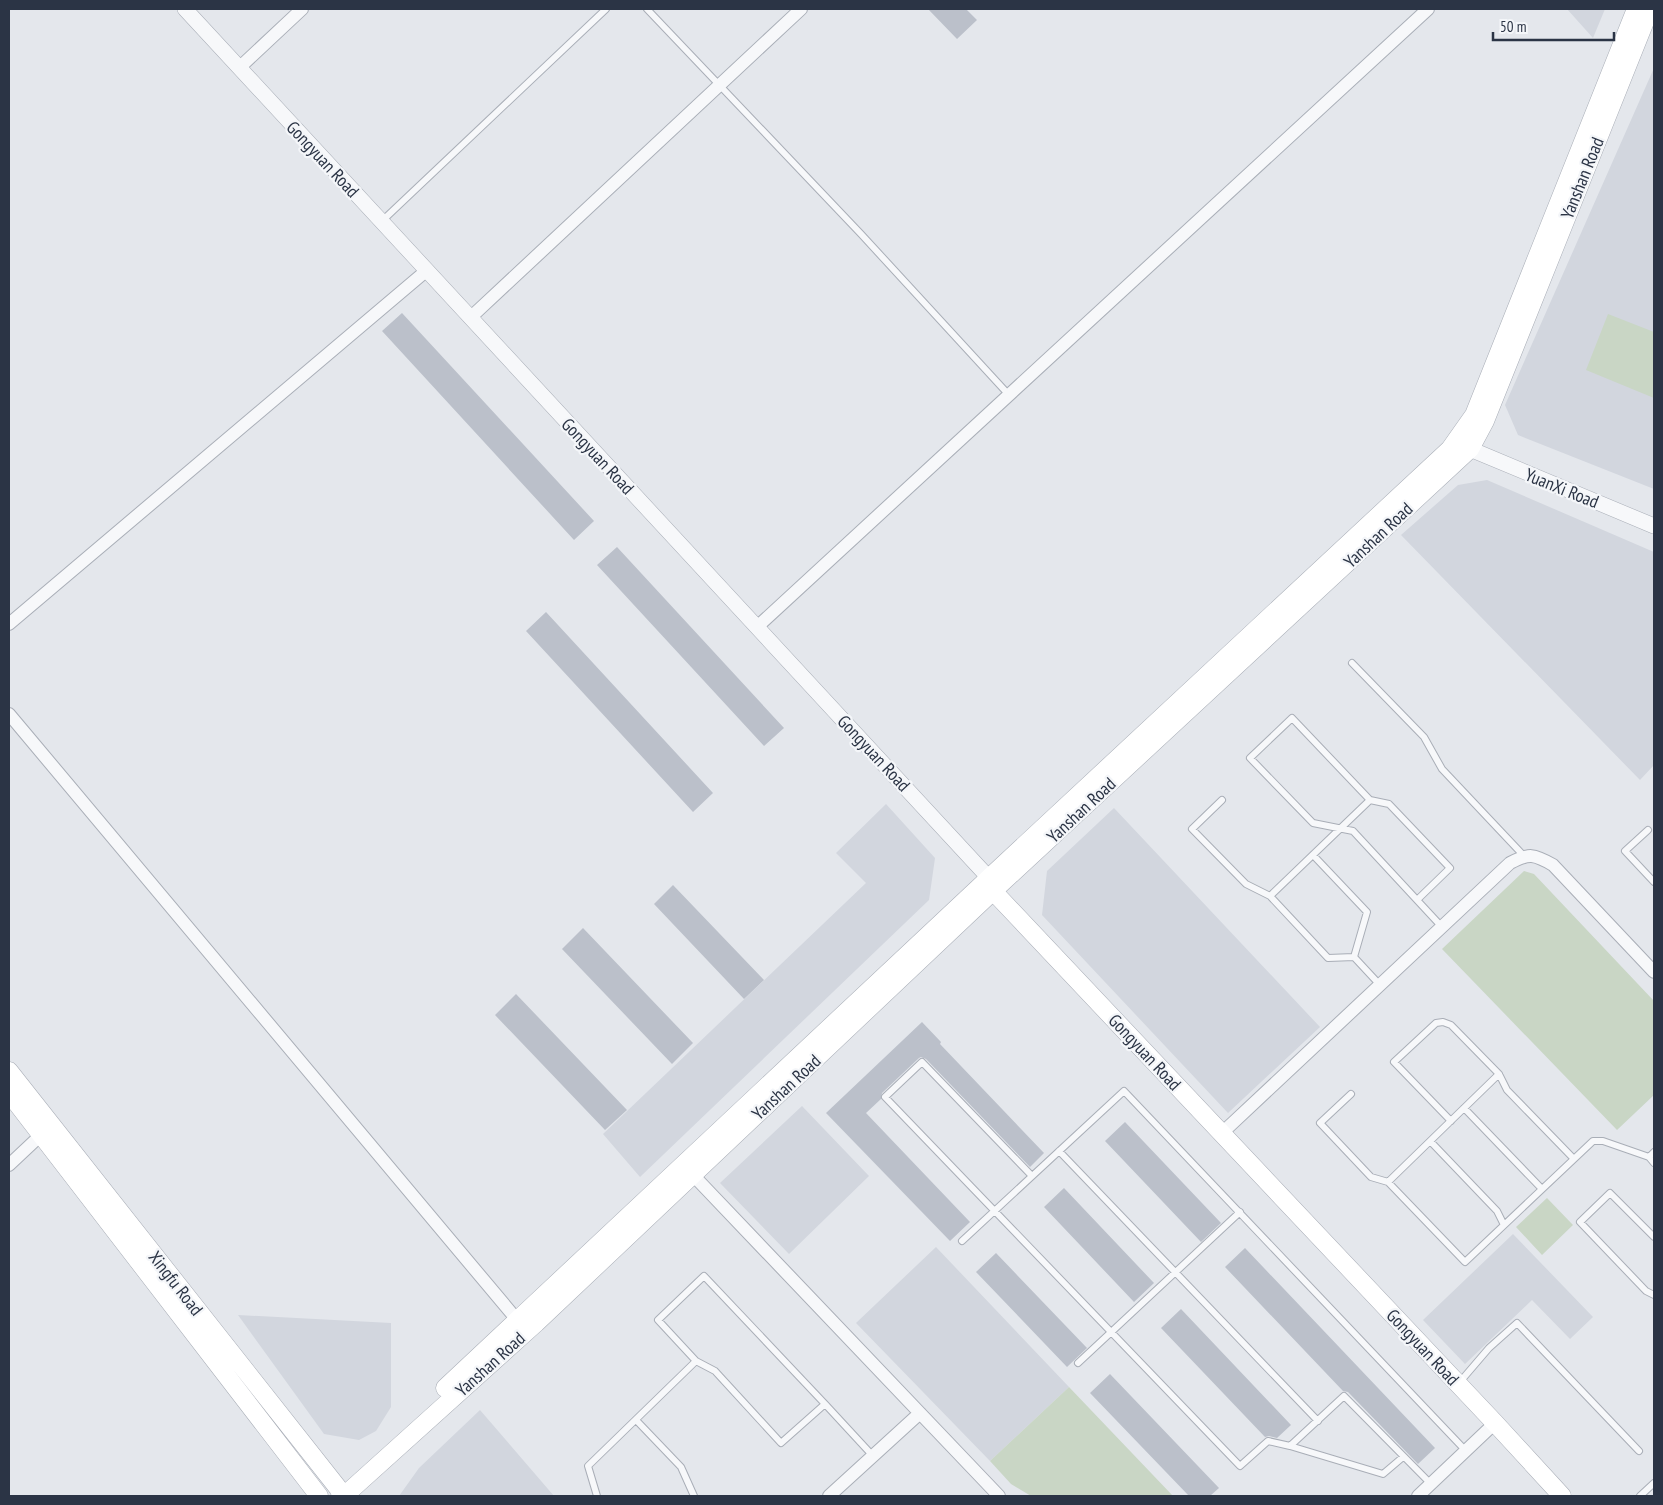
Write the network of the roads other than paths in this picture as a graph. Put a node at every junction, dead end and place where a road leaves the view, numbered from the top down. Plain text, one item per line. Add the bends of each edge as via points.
1 (184, 9) edge
2 (302, 9) edge
3 (606, 9) edge
4 (647, 9) edge
5 (801, 9) edge
6 (1428, 9) edge
7 (1636, 9) edge
8 (1650, 9) edge
9 (239, 68) junction
10 (719, 86) junction
11 (381, 222) junction
12 (426, 270) junction
13 (470, 318) junction
14 (1009, 394) junction
15 (1470, 450) junction
16 (1654, 526) edge
17 (9, 624) edge
18 (757, 627) junction
19 (1352, 663) dead end
20 (9, 714) edge
21 (1222, 800) dead end
22 (1370, 800) junction
23 (1340, 829) junction
24 (1648, 830) dead end
25 (1313, 855) junction
26 (1524, 856) junction
27 (1654, 882) edge
28 (991, 884) junction
29 (1270, 896) junction
30 (1417, 900) junction
31 (1442, 927) junction
32 (1354, 957) junction
33 (1654, 972) edge
34 (1380, 985) junction
35 (9, 1071) edge
36 (1499, 1074) junction
37 (9, 1093) edge
38 (1351, 1094) dead end
39 (1464, 1108) junction
40 (1451, 1121) junction
41 (1222, 1132) junction
42 (42, 1134) junction
43 (1431, 1142) junction
44 (1060, 1151) junction
45 (1654, 1152) edge
46 (1649, 1157) junction
47 (1573, 1158) junction
48 (1654, 1163) edge
49 (9, 1165) edge
50 (693, 1175) junction
51 (1032, 1176) junction
52 (1388, 1182) junction
53 (1542, 1189) junction
54 (994, 1211) junction
55 (1240, 1212) junction
56 (1504, 1225) junction
57 (1654, 1238) edge
58 (962, 1241) dead end
59 (1175, 1272) junction
60 (1654, 1295) edge
61 (518, 1321) junction
62 (1111, 1332) junction
63 (696, 1361) junction
64 (1078, 1363) dead end
65 (1458, 1384) junction
66 (825, 1404) junction
67 (920, 1413) junction
68 (636, 1420) junction
69 (1318, 1421) junction
70 (1495, 1423) junction
71 (1290, 1446) junction
72 (1466, 1451) junction
73 (1638, 1451) dead end
74 (873, 1456) junction
75 (1403, 1457) junction
76 (1654, 1483) edge
77 (1431, 1484) junction
78 (339, 1494) edge
79 (320, 1496) edge
80 (596, 1496) edge
81 (694, 1496) edge
82 (829, 1496) edge
83 (999, 1496) edge
84 (1418, 1496) edge
85 (1562, 1496) edge
86 (1640, 1496) edge

1 - 9 street, Gongyuan Road
2 - 9 street
3 - 11 lane
4 - 10 lane
5 - 10 street
6 - 14 street
7 - 28 main road, Yanshan Road via 1474,415 1450,449
8 - 15 main road, Yanshan Road via 1485,421
9 - 11 street, Gongyuan Road
10 - 13 street
10 - 14 lane
11 - 12 street, Gongyuan Road
12 - 13 street, Gongyuan Road
12 - 17 street
13 - 18 street, Gongyuan Road
14 - 18 street
15 - 16 street, YuanXi Road
15 - 28 main road, Yanshan Road
18 - 28 street, Gongyuan Road
19 - 26 lane via 1424,737 1442,769
20 - 61 street
21 - 29 lane via 1192,829 1246,884
22 - 23 lane
22 - 23 lane via 1292,718 1250,758 1313,823
22 - 30 lane via 1389,804 1450,868
23 - 25 lane
23 - 30 lane via 1353,831
24 - 27 lane via 1625,851
25 - 29 lane
25 - 32 lane via 1367,912
26 - 31 street via 1510,863
26 - 33 street via 1540,858 1552,865
28 - 41 main road, Gongyuan Road
28 - 50 main road, Yanshan Road
28 - 61 main road, Yanshan Road
29 - 32 lane via 1328,958
30 - 31 lane
31 - 34 street
32 - 34 lane
34 - 41 street
35 - 78 main road, Xingfu Road
36 - 39 lane
36 - 40 lane via 1451,1024 1443,1022 1436,1023 1394,1062
36 - 47 lane via 1506,1090
37 - 42 main road, Xingfu Road
38 - 52 lane via 1320,1123 1371,1177
39 - 40 lane
39 - 53 lane
40 - 43 lane
41 - 65 main road, Gongyuan Road
42 - 49 street
42 - 79 main road, Xingfu Road
43 - 52 lane
43 - 56 lane via 1497,1211
44 - 51 lane
44 - 55 lane via 1124,1090
44 - 59 lane
45 - 46 lane
46 - 47 lane via 1603,1141 1593,1141
46 - 48 lane
47 - 53 lane
50 - 67 street
50 - 78 main road, Yanshan Road via 536,1323
51 - 54 lane
51 - 54 lane via 922,1062 885,1097
52 - 56 lane via 1465,1262
53 - 56 lane
54 - 58 lane
54 - 62 lane
55 - 59 lane
55 - 72 lane
57 - 60 lane via 1610,1193 1580,1222
59 - 62 lane
59 - 69 lane
61 - 78 main road, Yanshan Road
62 - 64 lane
62 - 71 lane via 1240,1466 1268,1441
63 - 66 lane via 715,1371 781,1443
63 - 66 lane via 658,1320 704,1276
63 - 68 lane
65 - 70 main road, Gongyuan Road
65 - 73 lane via 1489,1348 1517,1323
66 - 74 lane
67 - 74 street
67 - 83 street
68 - 80 lane via 588,1466
68 - 81 lane via 682,1467
69 - 71 lane
69 - 75 lane via 1344,1396
70 - 72 street
70 - 85 main road, Gongyuan Road
71 - 75 lane via 1383,1474
72 - 77 street
74 - 82 street
75 - 77 lane
76 - 86 lane
77 - 84 street

